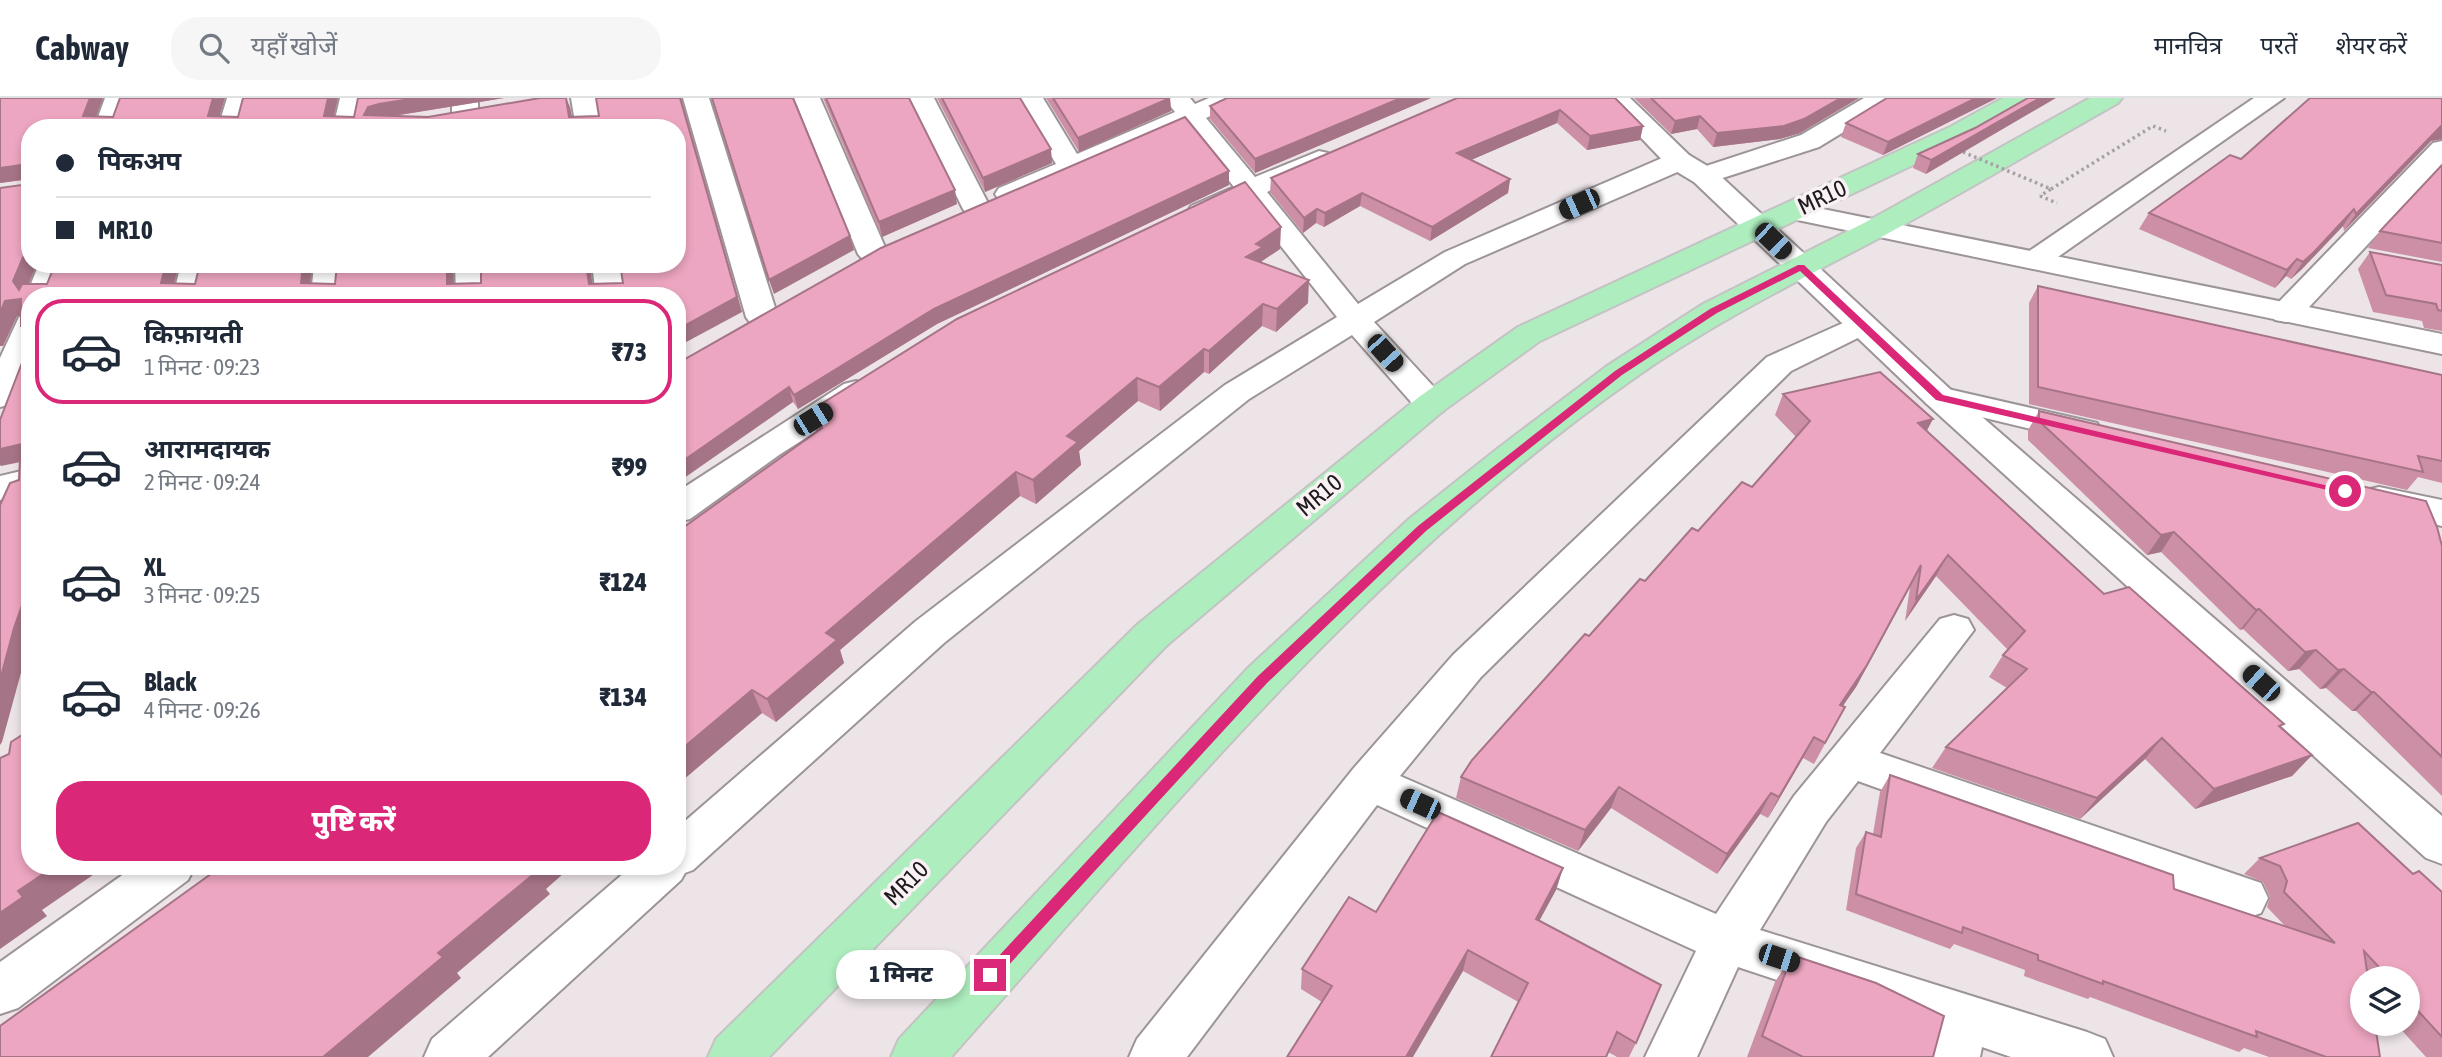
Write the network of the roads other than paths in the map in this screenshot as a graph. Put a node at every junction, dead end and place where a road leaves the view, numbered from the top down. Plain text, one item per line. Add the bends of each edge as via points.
1 (118, 98) edge
2 (240, 98) edge
3 (353, 98) edge
4 (584, 98) edge
5 (696, 98) edge
6 (807, 98) edge
7 (921, 98) edge
8 (1030, 98) edge
9 (1230, 98) edge
10 (1616, 98) edge
11 (1882, 98) edge
12 (2022, 98) edge
13 (2109, 98) edge
14 (2271, 98) edge
15 (1184, 107) edge
16 (471, 113) edge
17 (110, 119) edge
18 (234, 119) edge
19 (348, 119) edge
20 (443, 119) edge
21 (588, 119) edge
22 (1347, 146) edge
23 (2442, 149) edge
24 (1070, 166) junction
25 (1691, 168) junction
26 (1248, 189) junction
27 (1793, 211) junction
28 (1176, 224) edge
29 (1760, 228) junction
30 (1876, 228) junction
31 (2340, 254) junction
32 (873, 255) edge
33 (2035, 260) junction
34 (2378, 262) edge
35 (1801, 267) junction
36 (2286, 313) junction
37 (761, 317) edge
38 (1355, 320) junction
39 (1861, 324) junction
40 (2442, 344) edge
41 (21, 346) edge
42 (881, 376) edge
43 (0, 397) edge
44 (1940, 397) junction
45 (1431, 404) junction
46 (2115, 438) edge
47 (21, 483) edge
48 (0, 488) edge
49 (2345, 491) edge
50 (686, 504) edge
51 (2435, 522) edge
52 (1954, 630) dead end
53 (1849, 760) junction
54 (1368, 782) junction
55 (2442, 844) edge
56 (686, 848) edge
57 (160, 875) edge
58 (656, 875) edge
59 (2244, 898) dead end
60 (1726, 941) junction
61 (0, 991) edge
62 (1958, 1037) edge
63 (450, 1057) edge
64 (734, 1057) edge
65 (917, 1057) edge
66 (1155, 1057) edge
67 (1671, 1057) edge
68 (2087, 1057) edge

1 - 17 street
2 - 18 street
3 - 19 street
4 - 21 street
5 - 37 street
6 - 32 street
7 - 24 street via 966,214
8 - 24 street
9 - 15 street
10 - 25 street
11 - 25 street via 1810,141
12 - 27 main road, MR10 via 1959,133
13 - 30 main road
14 - 33 street
15 - 24 street
15 - 26 street
16 - 20 street
22 - 26 street
23 - 31 street
25 - 29 street
25 - 38 street via 1455,258
26 - 28 street
26 - 38 street
27 - 29 main road, MR10
27 - 30 street
29 - 35 street
29 - 45 main road, MR10 via 1529,334
30 - 33 street
30 - 35 main road
31 - 34 street
31 - 36 street
33 - 36 street
35 - 39 street
35 - 65 main road via 1713,311 1619,373 1422,528 1263,680
36 - 40 street
38 - 45 street
38 - 56 street via 1237,392 930,632
39 - 44 street
39 - 54 street via 1779,364 1467,666
41 - 43 street
42 - 50 street
44 - 46 street
44 - 55 street
45 - 64 main road, MR10 via 1152,635
47 - 48 street
49 - 51 street
52 - 53 street
53 - 59 street
53 - 60 street via 1810,809
54 - 60 street
54 - 66 street
57 - 61 street
58 - 63 street
60 - 62 street
60 - 67 street
62 - 68 street

